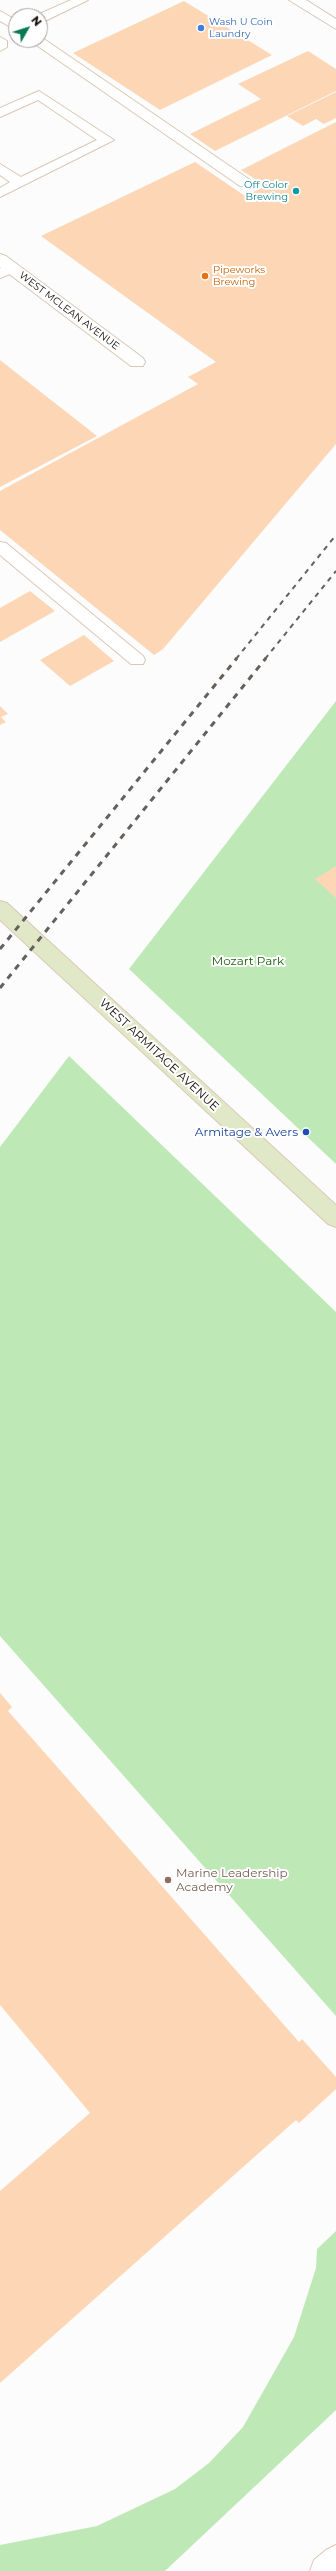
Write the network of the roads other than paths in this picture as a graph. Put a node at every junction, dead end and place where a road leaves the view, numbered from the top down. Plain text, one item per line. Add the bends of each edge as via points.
1 (82, 0) edge
2 (296, 0) edge
3 (48, 15) edge
4 (336, 25) edge
5 (0, 41) edge
6 (0, 46) edge
7 (48, 48) edge
8 (0, 113) edge
9 (0, 168) edge
10 (20, 183) junction
11 (245, 183) dead end
12 (0, 193) edge
13 (4, 267) edge
14 (137, 362) dead end
15 (0, 547) edge
16 (137, 660) dead end
17 (0, 908) edge
18 (336, 1218) edge
19 (336, 2560) edge
20 (325, 2571) edge

1 - 3 lane
2 - 4 street
5 - 6 lane
7 - 11 lane
8 - 10 lane via 39,95 107,140
9 - 10 lane
10 - 12 lane
13 - 14 street, WEST MCLEAN AVENUE
15 - 16 lane
17 - 18 main road, WEST ARMITAGE AVENUE
19 - 20 street

